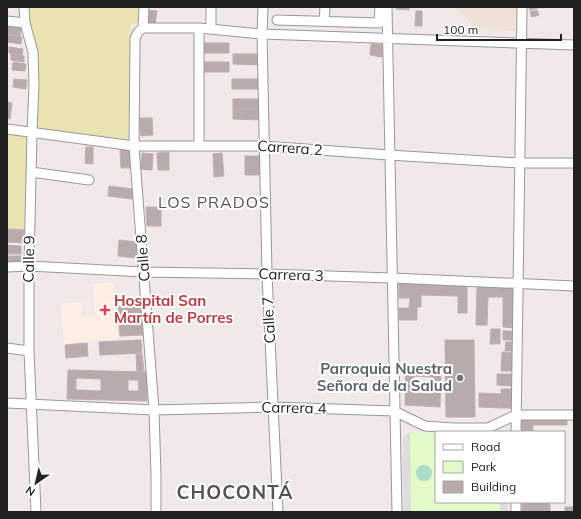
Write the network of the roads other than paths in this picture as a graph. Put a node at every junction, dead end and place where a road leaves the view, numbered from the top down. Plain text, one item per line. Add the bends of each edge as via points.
1 (24, 7) edge
2 (144, 7) edge
3 (211, 7) edge
4 (263, 7) edge
5 (325, 7) edge
6 (380, 7) edge
7 (387, 7) edge
8 (522, 7) edge
9 (277, 20) dead end
10 (7, 21) edge
11 (324, 21) junction
12 (25, 23) junction
13 (143, 28) junction
14 (199, 28) junction
15 (211, 29) junction
16 (262, 34) junction
17 (387, 38) junction
18 (523, 44) junction
19 (574, 45) edge
20 (7, 129) edge
21 (32, 133) junction
22 (134, 146) junction
23 (199, 146) junction
24 (264, 146) junction
25 (390, 156) junction
26 (520, 163) junction
27 (574, 163) edge
28 (31, 172) junction
29 (88, 180) dead end
30 (29, 266) junction
31 (7, 267) edge
32 (144, 272) junction
33 (267, 274) junction
34 (392, 278) junction
35 (519, 283) junction
36 (574, 286) edge
37 (7, 348) edge
38 (29, 351) junction
39 (7, 403) edge
40 (32, 404) junction
41 (273, 407) junction
42 (154, 410) junction
43 (394, 411) junction
44 (516, 415) junction
45 (574, 415) edge
46 (516, 431) edge
47 (36, 512) edge
48 (156, 512) edge
49 (278, 512) edge
50 (397, 512) edge

1 - 12 street, Calle 9
2 - 13 street, Calle 8
3 - 15 street
4 - 16 street, Calle 7
5 - 11 street
6 - 11 street via 379,24
7 - 17 street
8 - 18 street
9 - 11 street
10 - 12 street
12 - 21 street, Calle 9 via 32,52
13 - 14 street
13 - 22 street, Calle 8 via 135,39
14 - 15 street
14 - 23 street
15 - 16 street
16 - 17 street
16 - 24 street, Calle 7
17 - 18 street
17 - 25 street
18 - 19 street
18 - 26 street
20 - 21 street, Carrera 2
21 - 22 street, Carrera 2
21 - 28 street, Calle 9
22 - 23 street, Carrera 2
22 - 32 street, Calle 8
23 - 24 street, Carrera 2
24 - 25 street, Carrera 2
24 - 33 street, Calle 7
25 - 26 street, Carrera 2
25 - 34 street
26 - 27 street, Carrera 2
26 - 35 street
28 - 29 street
28 - 30 street, Calle 9
30 - 31 street, Carrera 3
30 - 32 street, Carrera 3
30 - 38 street, Calle 9
32 - 33 street, Carrera 3
32 - 42 street, Calle 8
33 - 34 street, Carrera 3
33 - 41 street, Calle 7
34 - 35 street, Carrera 3
34 - 43 street
35 - 36 street, Carrera 3
35 - 44 street
37 - 38 street
38 - 40 street, Calle 9
39 - 40 street, Carrera 4
40 - 42 street, Carrera 4
40 - 47 street, Calle 9
41 - 42 street, Carrera 4
41 - 43 street, Carrera 4
41 - 49 street, Calle 7
42 - 48 street, Calle 8
43 - 44 street, Carrera 4 via 425,426 453,428 488,428
43 - 50 street
44 - 45 street, Carrera 4
44 - 46 street

